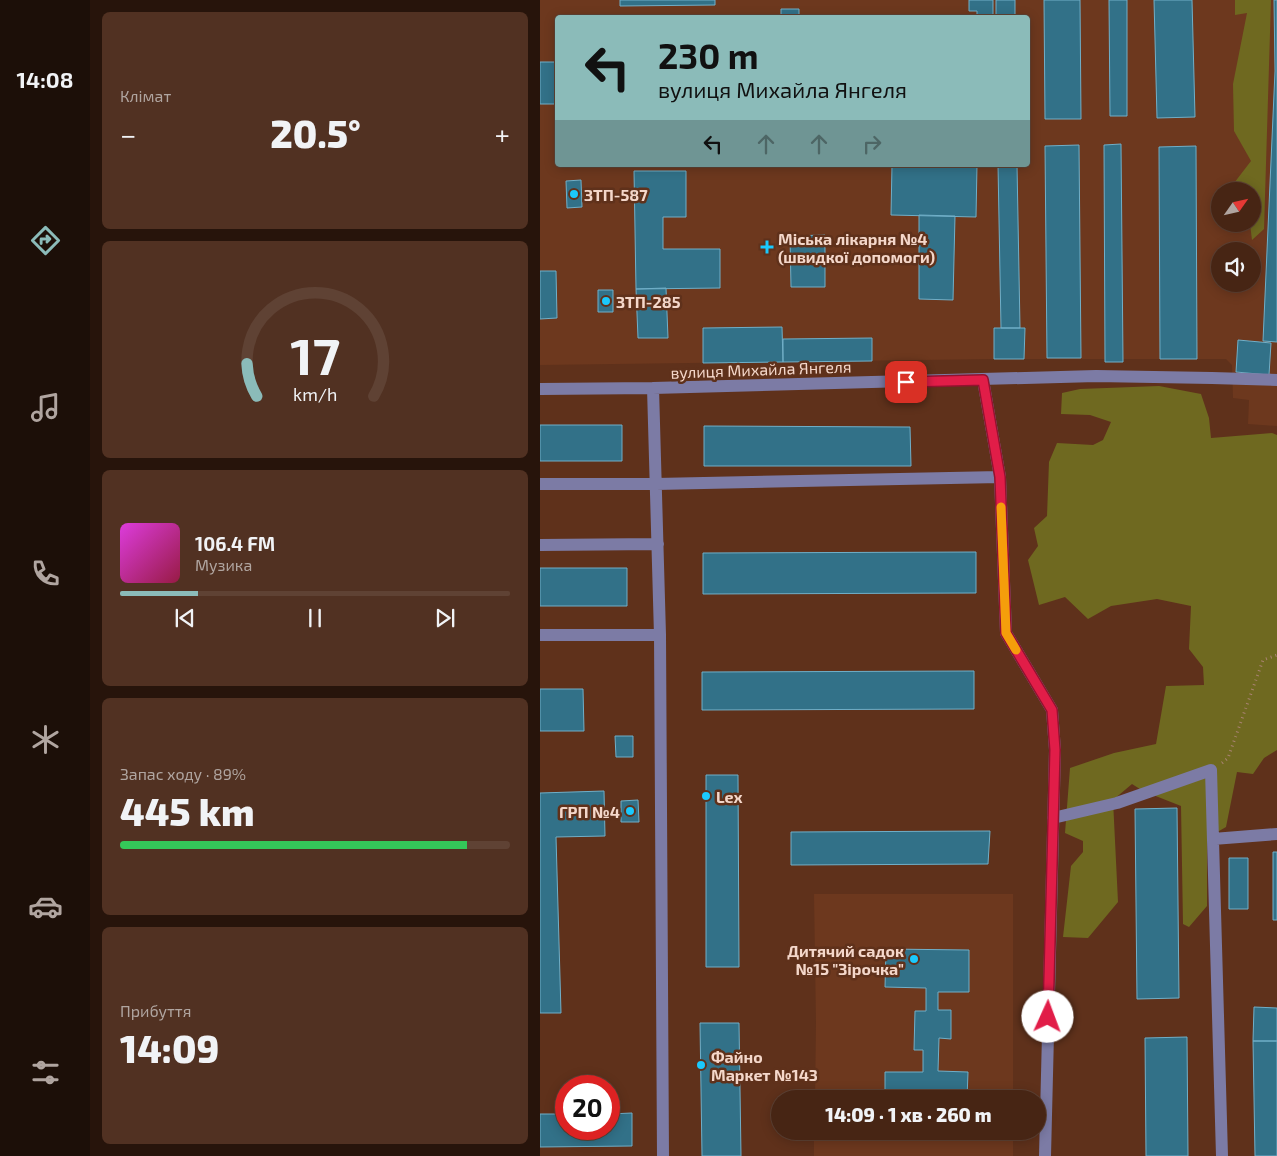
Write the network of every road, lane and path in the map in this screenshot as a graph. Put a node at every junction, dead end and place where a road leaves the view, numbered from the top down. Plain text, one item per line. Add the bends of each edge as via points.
1 (983, 380) junction
2 (1277, 380) edge
3 (653, 388) junction
4 (540, 389) edge
5 (1000, 477) junction
6 (540, 484) edge
7 (656, 484) junction
8 (658, 544) junction
9 (540, 545) edge
10 (540, 635) edge
11 (660, 635) junction
12 (1277, 655) edge
13 (1211, 770) junction
14 (1053, 818) junction
15 (1277, 834) edge
16 (1214, 839) junction
17 (663, 1156) edge
18 (1045, 1156) edge
19 (1222, 1156) edge

1 - 2 street, вулиця Михайла Янгеля via 1143,376
1 - 3 street, вулиця Михайла Янгеля
1 - 5 street
3 - 4 street, вулиця Михайла Янгеля
3 - 7 street
5 - 7 street
5 - 14 street via 1006,633 1052,710 1055,750
6 - 7 street
7 - 8 street
8 - 9 street
8 - 11 street
10 - 11 street
11 - 17 street
12 - 13 path via 1263,660 1228,758
13 - 14 street via 1117,804
13 - 16 street
14 - 18 street
15 - 16 street
16 - 19 street

